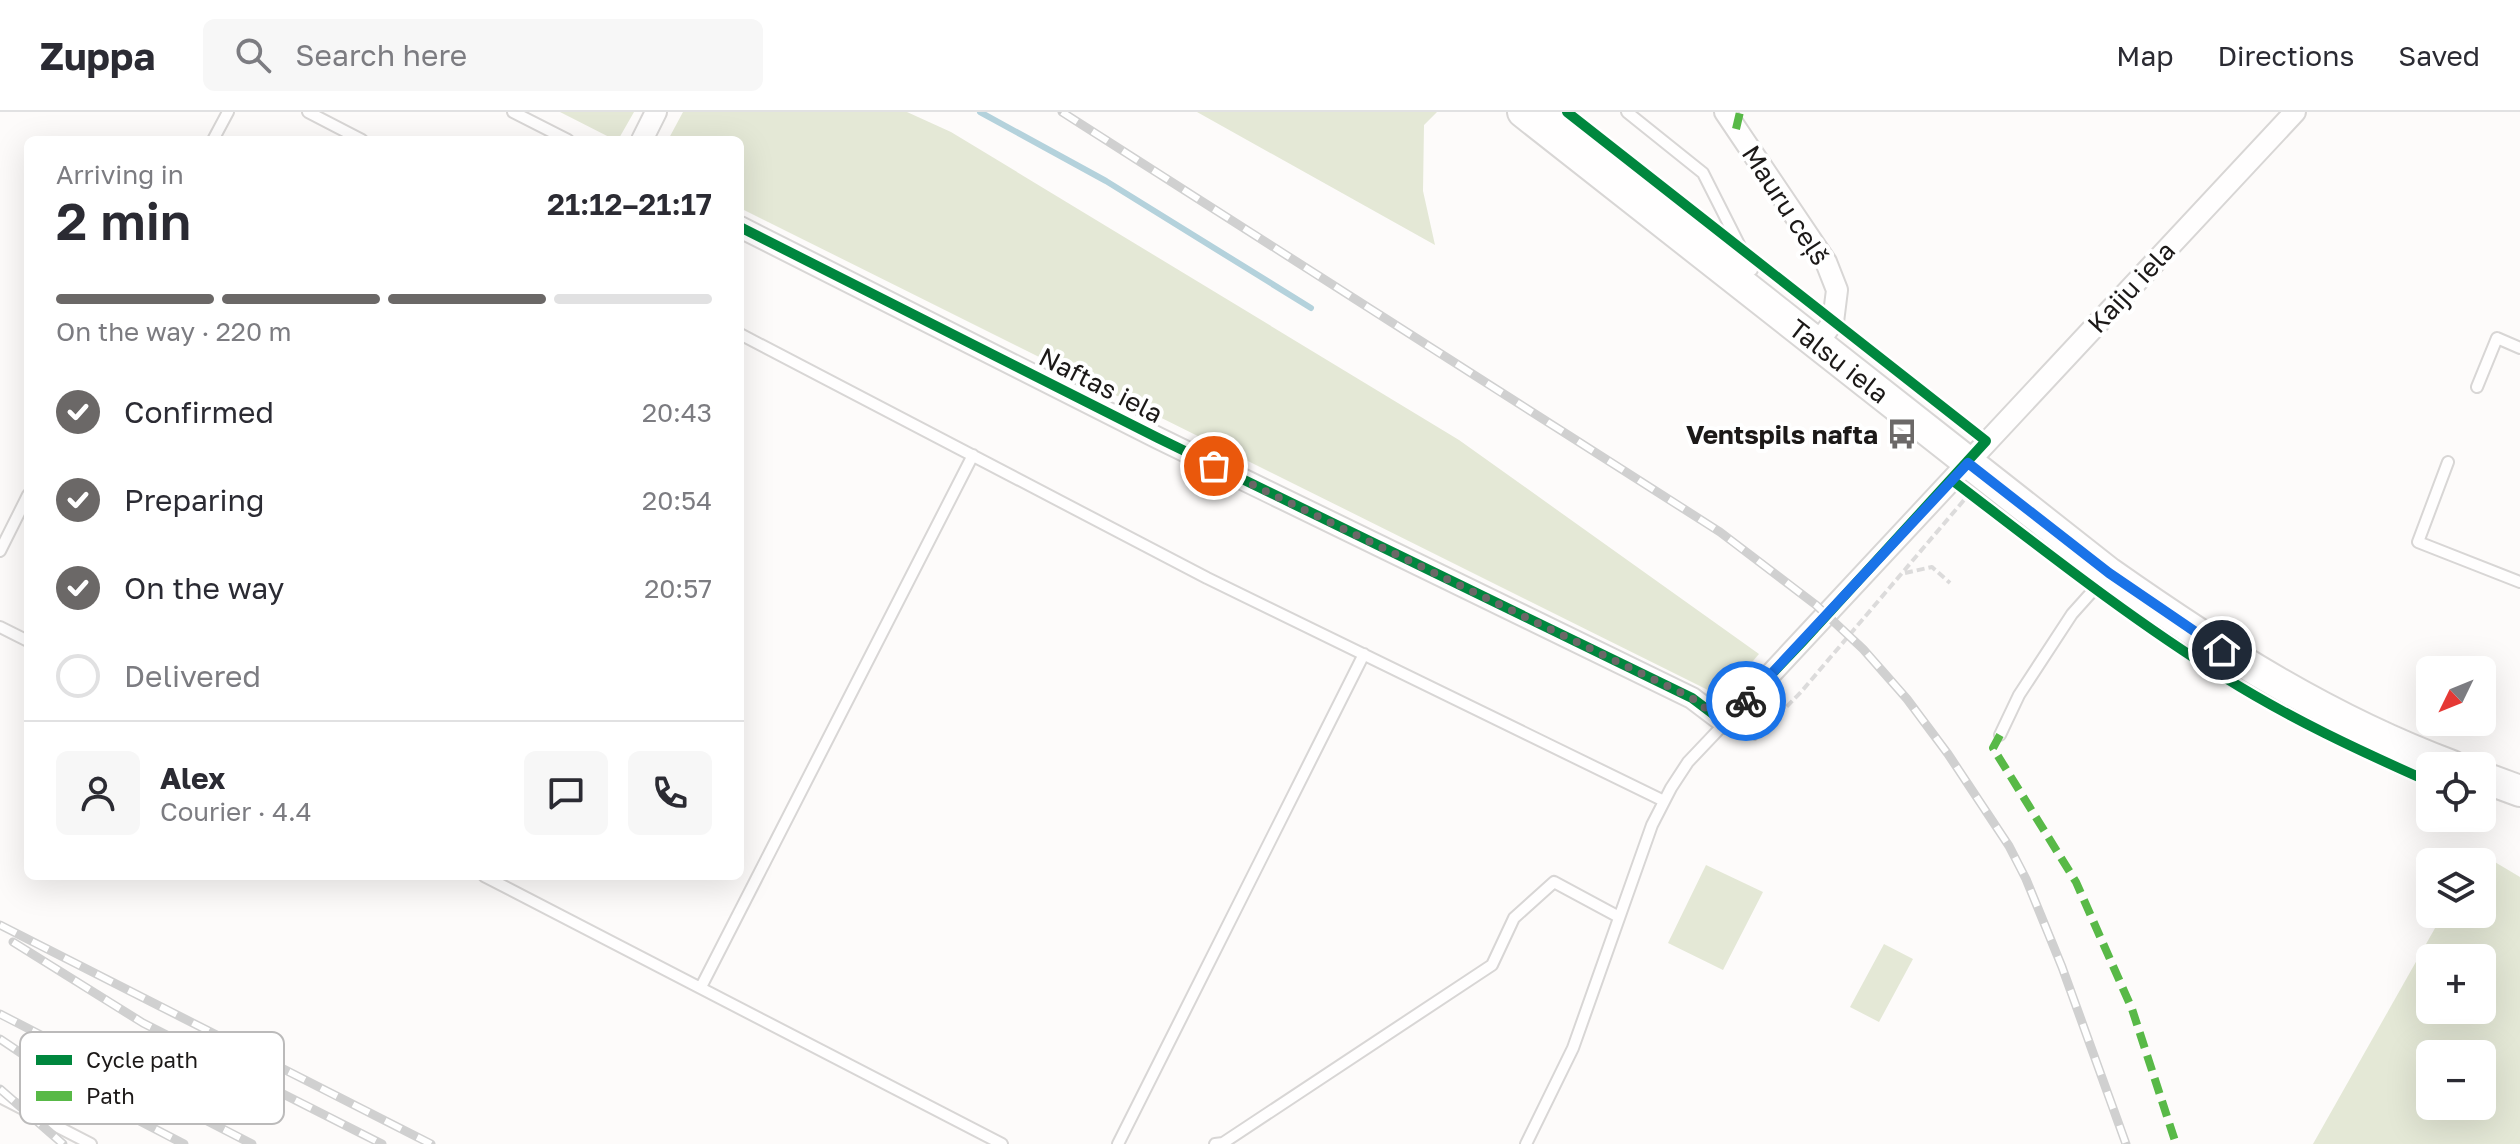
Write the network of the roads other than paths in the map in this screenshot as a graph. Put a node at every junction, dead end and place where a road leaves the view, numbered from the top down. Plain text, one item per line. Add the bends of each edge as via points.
1 (228, 112) edge
2 (308, 112) edge
3 (513, 112) edge
4 (656, 112) edge
5 (1523, 112) edge
6 (1552, 112) edge
7 (1627, 112) edge
8 (1725, 112) edge
9 (2295, 112) edge
10 (215, 136) edge
11 (354, 136) edge
12 (560, 136) edge
13 (644, 136) edge
14 (744, 229) edge
15 (1746, 277) junction
16 (744, 336) edge
17 (1817, 344) junction
18 (2520, 348) edge
19 (2477, 387) dead end
20 (973, 455) junction
21 (2448, 462) dead end
22 (1968, 463) junction
23 (24, 503) edge
24 (0, 551) edge
25 (2109, 573) junction
26 (2520, 582) edge
27 (0, 627) edge
28 (24, 639) edge
29 (1364, 654) junction
30 (1725, 723) junction
31 (2000, 735) dead end
32 (2416, 752) edge
33 (2496, 782) edge
34 (2520, 791) edge
35 (1664, 801) junction
36 (492, 880) edge
37 (1619, 917) junction
38 (701, 987) junction
39 (0, 1097) edge
40 (20, 1107) edge
41 (52, 1124) edge
42 (91, 1144) edge
43 (1002, 1144) edge
44 (1118, 1144) edge
45 (1215, 1144) edge
46 (1526, 1144) edge

1 - 10 lane
2 - 11 lane
3 - 12 lane
4 - 13 street
5 - 15 main road, Talsu iela
6 - 15 lane
7 - 15 lane via 1703,173
8 - 17 street, Mauru ceļš via 1826,262 1837,290 1833,322
9 - 22 street, Kaiju iela
14 - 30 street, Naftas iela via 1692,698
15 - 17 main road, Talsu iela
16 - 20 lane
17 - 22 main road, Talsu iela
18 - 19 lane via 2497,338
20 - 29 lane
20 - 38 lane
21 - 26 lane via 2418,542
22 - 25 main road, Talsu iela
22 - 30 street
23 - 24 lane
25 - 31 lane via 2072,614 2019,695
25 - 32 main road, Talsu iela via 2196,634 2303,698
27 - 28 lane
29 - 35 lane
29 - 44 lane
30 - 35 lane via 1688,762
33 - 34 main road
35 - 37 lane
36 - 38 lane
37 - 45 lane via 1554,882 1514,918 1492,965 1275,1111
37 - 46 lane via 1573,1048
38 - 43 lane
39 - 40 lane
41 - 42 lane

